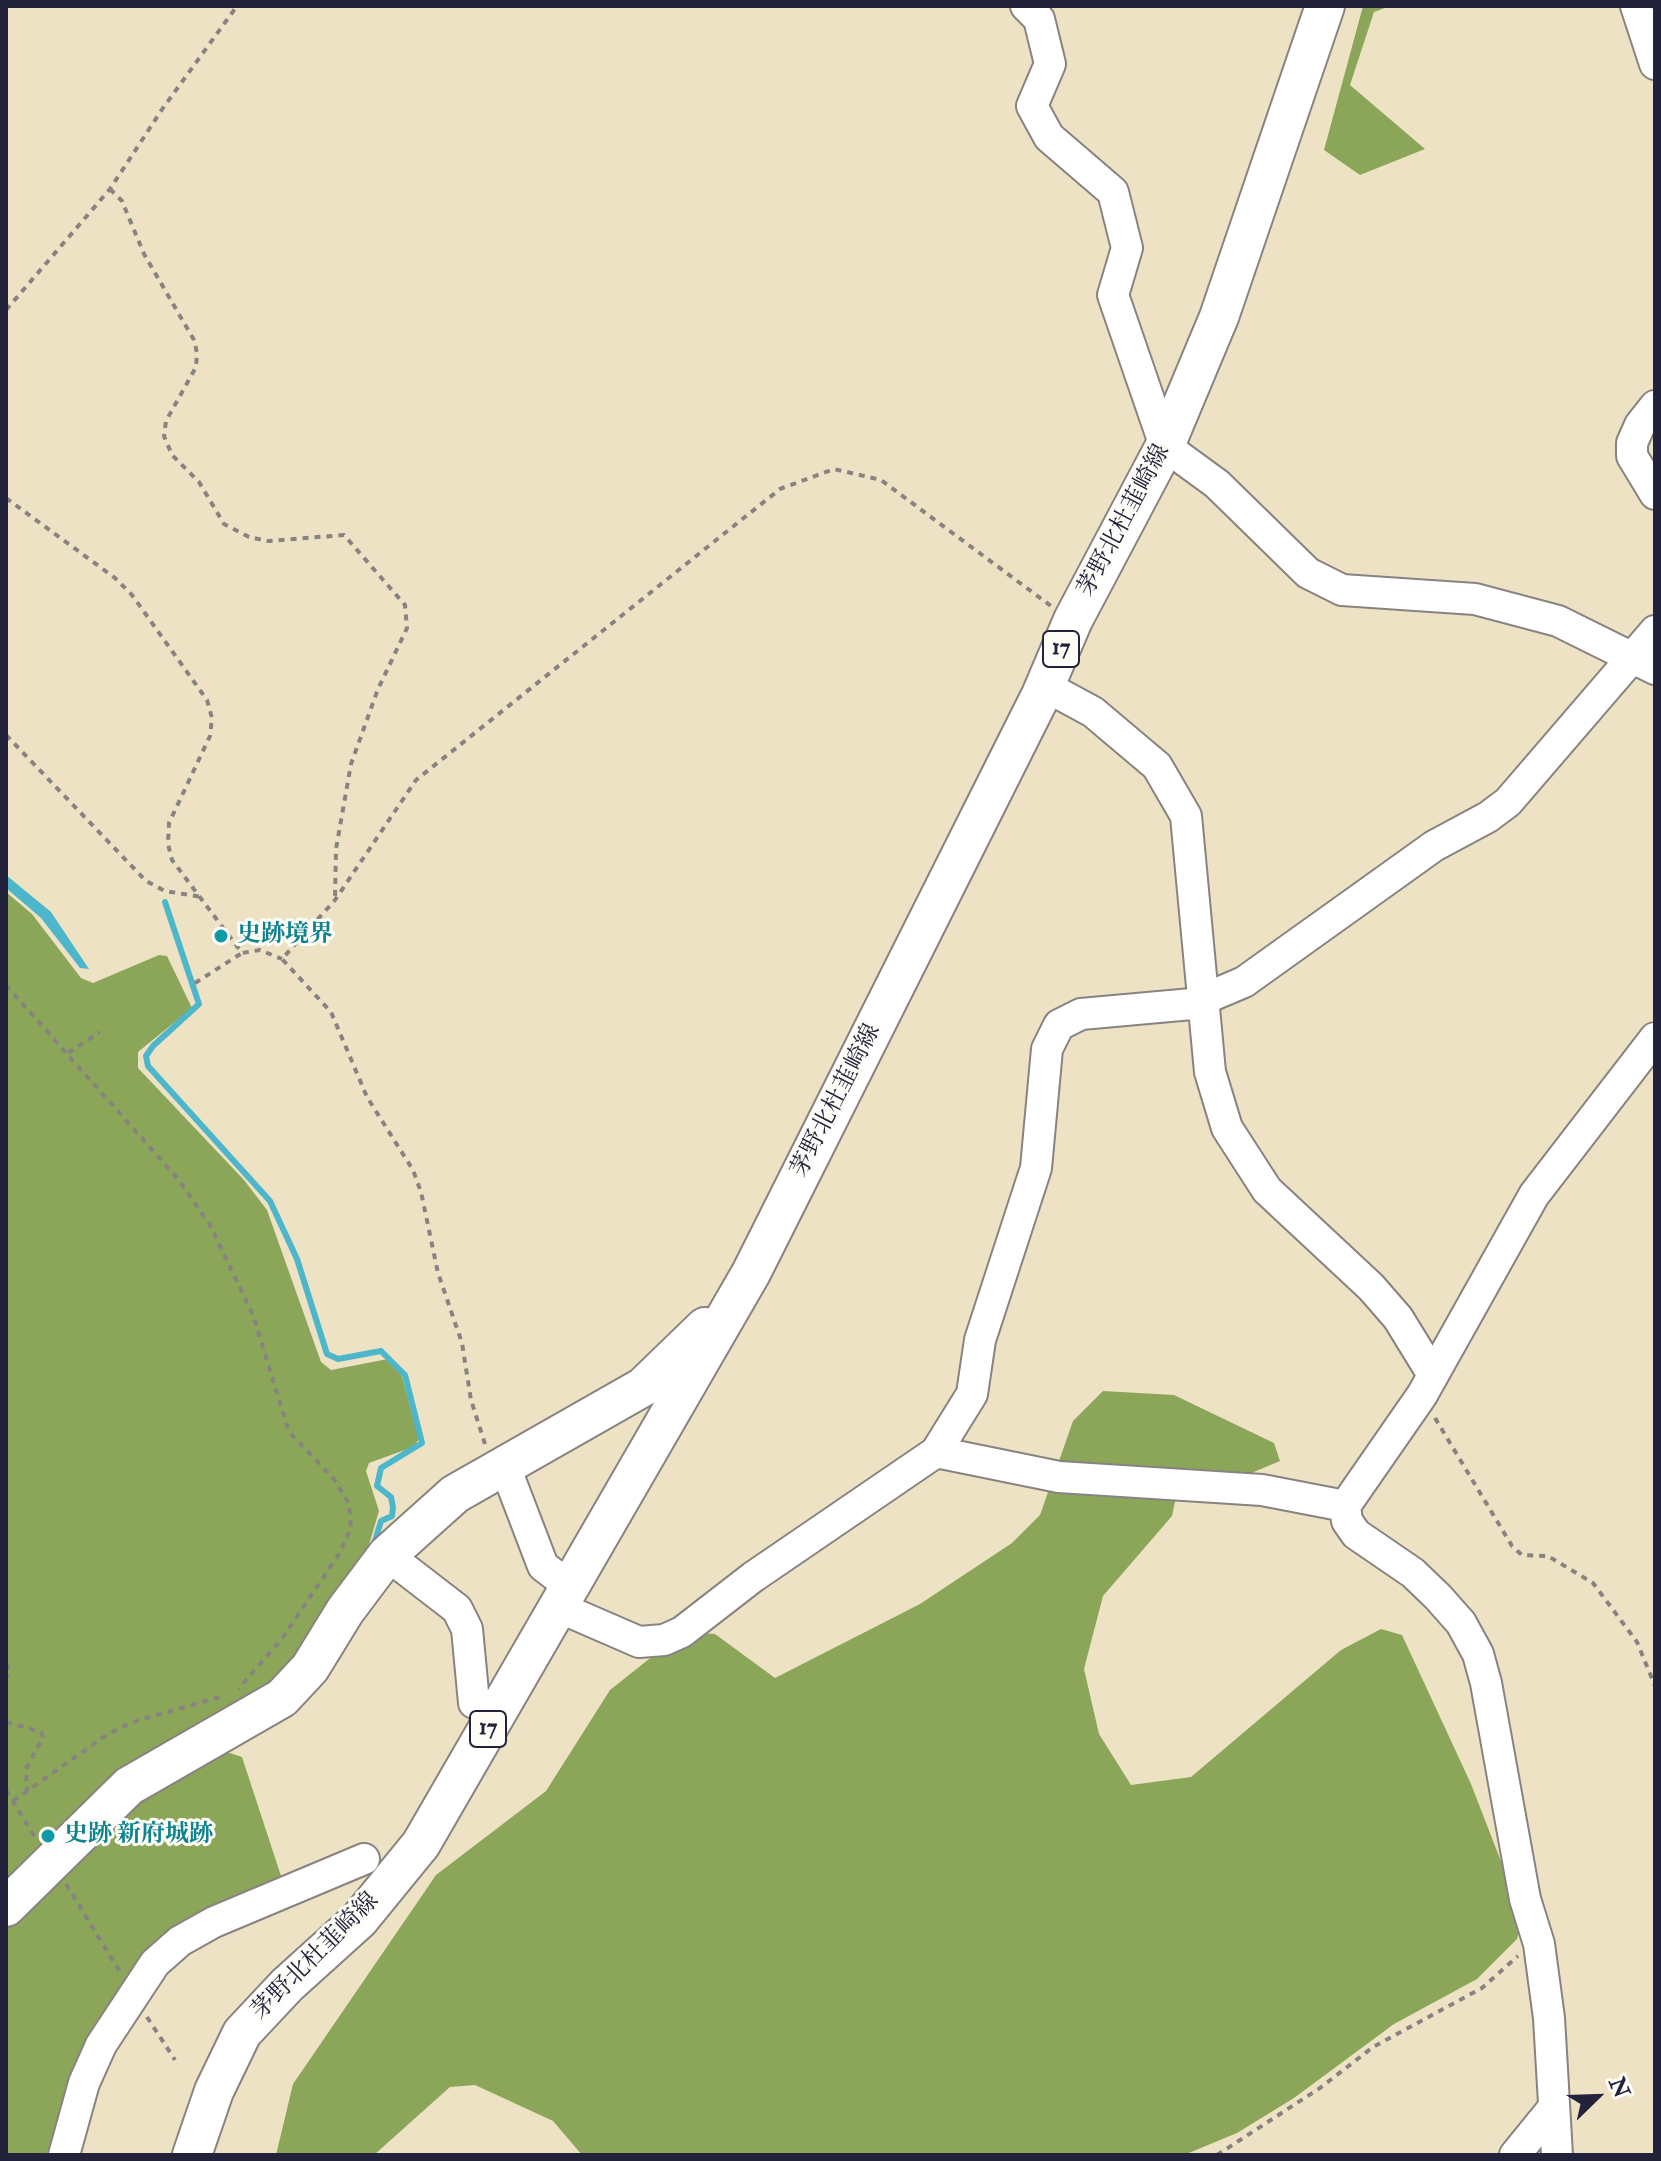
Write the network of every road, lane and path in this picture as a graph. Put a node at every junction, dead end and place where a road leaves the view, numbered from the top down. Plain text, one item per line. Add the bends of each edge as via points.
1 (237, 6) edge
2 (1026, 6) edge
3 (1325, 6) edge
4 (1636, 6) edge
5 (1655, 64) edge
6 (110, 189) junction
7 (6, 310) edge
8 (1655, 406) edge
9 (1165, 446) junction
10 (1655, 494) edge
11 (6, 498) edge
12 (1073, 620) junction
13 (1655, 631) edge
14 (1645, 663) edge
15 (1045, 686) junction
16 (6, 735) edge
17 (203, 897) junction
18 (335, 900) junction
19 (242, 953) junction
20 (282, 959) junction
21 (195, 983) dead end
22 (6, 985) edge
23 (1203, 1001) junction
24 (100, 1032) dead end
25 (1655, 1038) edge
26 (68, 1053) junction
27 (751, 1273) junction
28 (1428, 1385) junction
29 (936, 1452) junction
30 (498, 1466) junction
31 (1345, 1506) junction
32 (387, 1555) junction
33 (562, 1595) junction
34 (6, 1664) edge
35 (6, 1678) edge
36 (1655, 1686) edge
37 (474, 1703) dead end
38 (6, 1722) edge
39 (6, 1790) edge
40 (27, 1791) junction
41 (13, 1801) junction
42 (21, 1815) dead end
43 (364, 1859) dead end
44 (53, 1861) junction
45 (6, 1907) edge
46 (1539, 1944) junction
47 (134, 1996) junction
48 (175, 2060) dead end
49 (1554, 2107) junction
50 (64, 2155) edge
51 (192, 2155) edge
52 (1217, 2155) edge
53 (1515, 2155) edge
54 (1557, 2155) edge

1 - 6 path
2 - 9 street via 1039,19 1050,64 1032,106 1049,137 1113,192 1127,248 1113,295
3 - 9 main road, 茅野北杜韮崎線 / 17 via 1219,317
4 - 5 street
6 - 7 path
6 - 18 path via 122,201 144,254 194,340 192,376 166,421 164,436 172,455 199,482 224,524 268,541 344,535 405,605 407,628 351,764 336,849
8 - 10 street via 1640,425 1632,456
9 - 12 main road, 茅野北杜韮崎線 / 17
9 - 14 street via 1217,484 1308,573 1342,590 1475,599 1558,621
11 - 17 path via 132,595 207,700 210,736 169,823 168,844 172,860
12 - 15 main road, 茅野北杜韮崎線 / 17
12 - 18 path via 881,480 834,469 780,489 416,780
13 - 14 street
14 - 23 street via 1508,802 1434,846 1244,982
15 - 23 street via 1093,712 1157,766 1186,816
15 - 27 main road, 茅野北杜韮崎線 / 17
16 - 17 path via 146,881 165,891
17 - 19 path
18 - 20 path
19 - 20 path via 260,950
19 - 21 path
20 - 30 path via 331,1012 367,1097 413,1170 438,1273 462,1343 471,1400
22 - 26 path
23 - 28 street via 1214,1087 1227,1128 1253,1173 1398,1318
23 - 29 street via 1081,1014 1059,1025 1047,1049 1036,1168 980,1340 972,1394
24 - 26 path
25 - 28 street via 1534,1195
26 - 40 path via 178,1179 210,1225 253,1315 289,1432 334,1479 349,1504 351,1528 281,1640 232,1694 133,1722 61,1764
27 - 30 main road, 茅野北杜韮崎線 / 17 via 691,1344 643,1387
27 - 33 main road, 茅野北杜韮崎線 / 17
28 - 31 street
28 - 36 path via 1512,1546 1522,1555 1548,1556 1593,1583 1637,1642
29 - 31 street via 1059,1477 1262,1490
29 - 33 street via 664,1640 639,1642
30 - 32 main road, 茅野北杜韮崎線 / 17 via 455,1494
30 - 33 street via 543,1566
31 - 46 street via 1356,1534 1430,1589 1461,1623 1478,1654 1525,1899
32 - 37 street via 457,1609 469,1641
32 - 44 main road, 茅野北杜韮崎線 / 17 via 310,1668 282,1698 140,1778
33 - 51 main road, 茅野北杜韮崎線 / 17 via 421,1844 359,1920 242,2033
34 - 35 path
38 - 40 path via 43,1737 26,1769
39 - 41 path
40 - 41 path
41 - 42 path
43 - 47 street via 180,1941 155,1963
44 - 45 main road, 茅野北杜韮崎線 / 17
44 - 47 path
46 - 49 street
46 - 52 path via 1482,1988 1373,2047
47 - 48 path
47 - 50 street via 101,2045 84,2083
49 - 53 street
49 - 54 street

